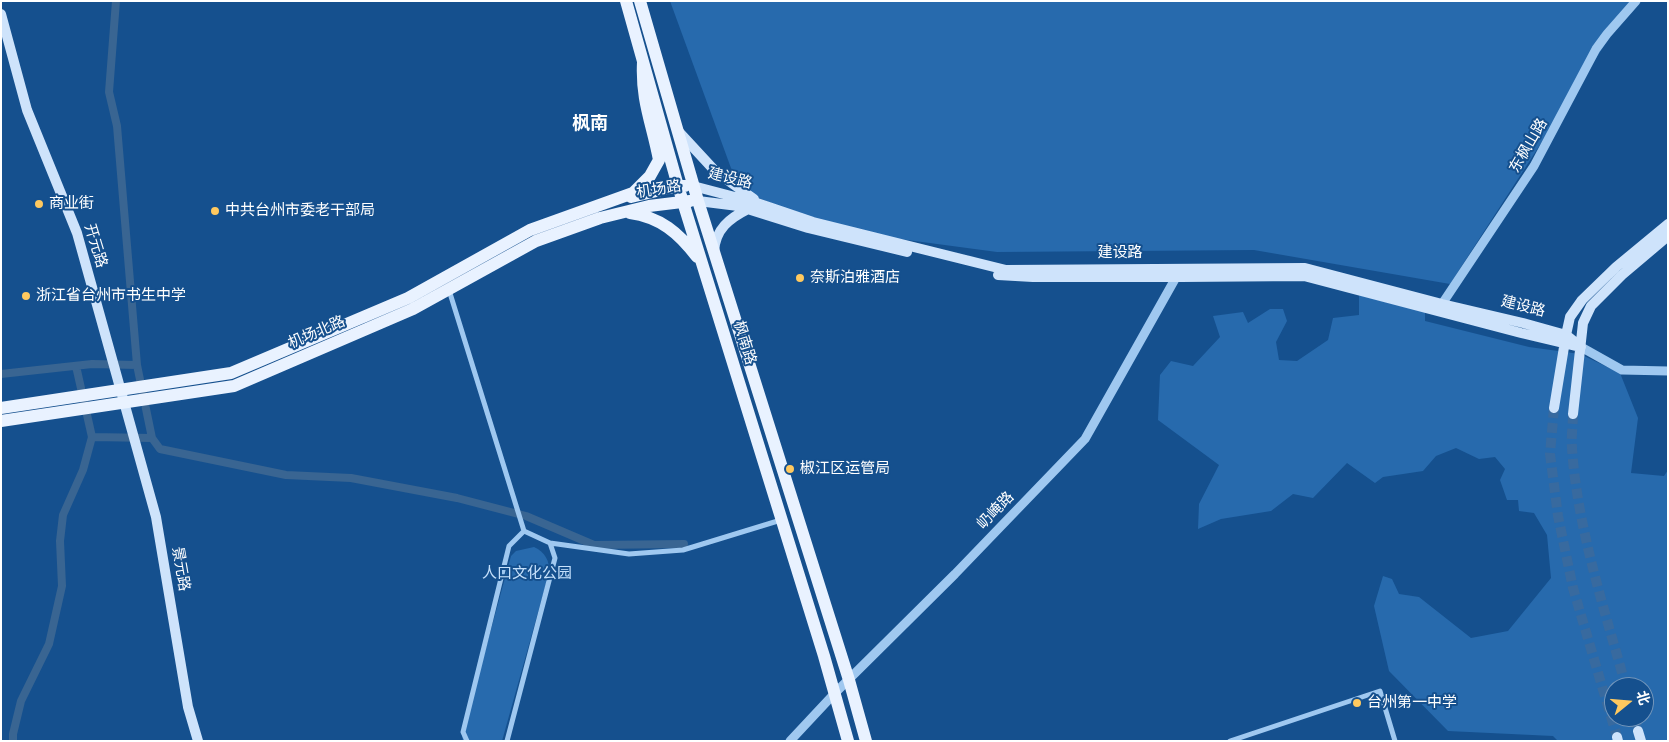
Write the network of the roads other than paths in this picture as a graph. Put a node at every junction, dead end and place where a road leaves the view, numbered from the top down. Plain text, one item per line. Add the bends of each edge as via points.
1 (626, 1) edge
2 (640, 1) edge
3 (1636, 1) edge
4 (1, 14) edge
5 (643, 62) junction
6 (677, 129) junction
7 (678, 186) junction
8 (693, 186) junction
9 (616, 200) junction
10 (682, 201) junction
11 (698, 201) junction
12 (761, 204) junction
13 (748, 209) junction
14 (625, 212) junction
15 (1668, 224) edge
16 (1668, 236) edge
17 (714, 253) junction
18 (702, 264) junction
19 (1179, 273) junction
20 (448, 289) junction
21 (1442, 304) junction
22 (1565, 340) junction
23 (1580, 347) junction
24 (1668, 371) edge
25 (121, 392) junction
26 (1, 408) edge
27 (1554, 408) tunnel mouth
28 (1573, 414) tunnel mouth
29 (1, 421) edge
30 (781, 520) junction
31 (524, 531) junction
32 (550, 543) junction
33 (849, 680) junction
34 (834, 694) junction
35 (198, 741) edge
36 (467, 741) edge
37 (507, 741) edge
38 (790, 741) edge
39 (848, 741) edge
40 (866, 741) edge
41 (1230, 741) edge
42 (1395, 741) edge

1 - 5 main road, 枫南路
2 - 6 main road, 枫南路
3 - 21 street, 东枫山路 via 1596,48 1551,138
4 - 25 main road, 开元路 via 27,110 77,233
5 - 7 main road, 枫南路
5 - 9 main road via 645,104 659,160 640,188
6 - 8 main road, 枫南路
6 - 12 main road via 716,172
7 - 8 main road, 建设路
7 - 9 main road, 机场路
7 - 10 main road, 枫南路
8 - 11 main road, 枫南路
8 - 12 main road, 建设路
9 - 25 main road, 机场北路 via 530,230 408,298 231,374
10 - 11 main road, 机场路
10 - 14 main road, 机场路
10 - 18 main road, 枫南路
11 - 13 main road, 建设路
11 - 17 main road, 枫南路
12 - 19 main road, 建设路 via 813,222 1006,270
13 - 17 main road via 729,220 718,232
13 - 19 main road, 建设路 via 808,228 1004,276
14 - 18 main road via 651,218 670,228
14 - 20 main road, 机场北路 via 536,241
15 - 22 main road via 1582,300 1570,317
16 - 23 main road via 1591,306 1582,323
17 - 33 main road, 枫南路
18 - 30 main road, 枫南路
19 - 21 main road, 建设路 via 1305,268
19 - 22 main road, 建设路 via 1304,276
19 - 33 street, 屷崦路 via 1085,439
20 - 25 main road, 机场北路 via 413,309 234,386
20 - 31 street
21 - 22 main road, 建设路 via 1523,323
22 - 23 main road, 建设路
22 - 27 main road
23 - 24 street via 1622,370
23 - 28 main road
25 - 26 main road, 机场北路
25 - 29 main road, 机场北路
25 - 35 main road, 景元路 via 156,517 188,707
30 - 32 street via 683,550 629,554
30 - 34 main road, 枫南路
31 - 32 street
31 - 36 street via 509,546 500,579 463,732
32 - 37 street via 555,558
33 - 34 street, 屷崦路
33 - 40 main road, 枫南路
34 - 38 street, 屷崦路
34 - 39 main road, 枫南路
41 - 42 street via 1380,691

